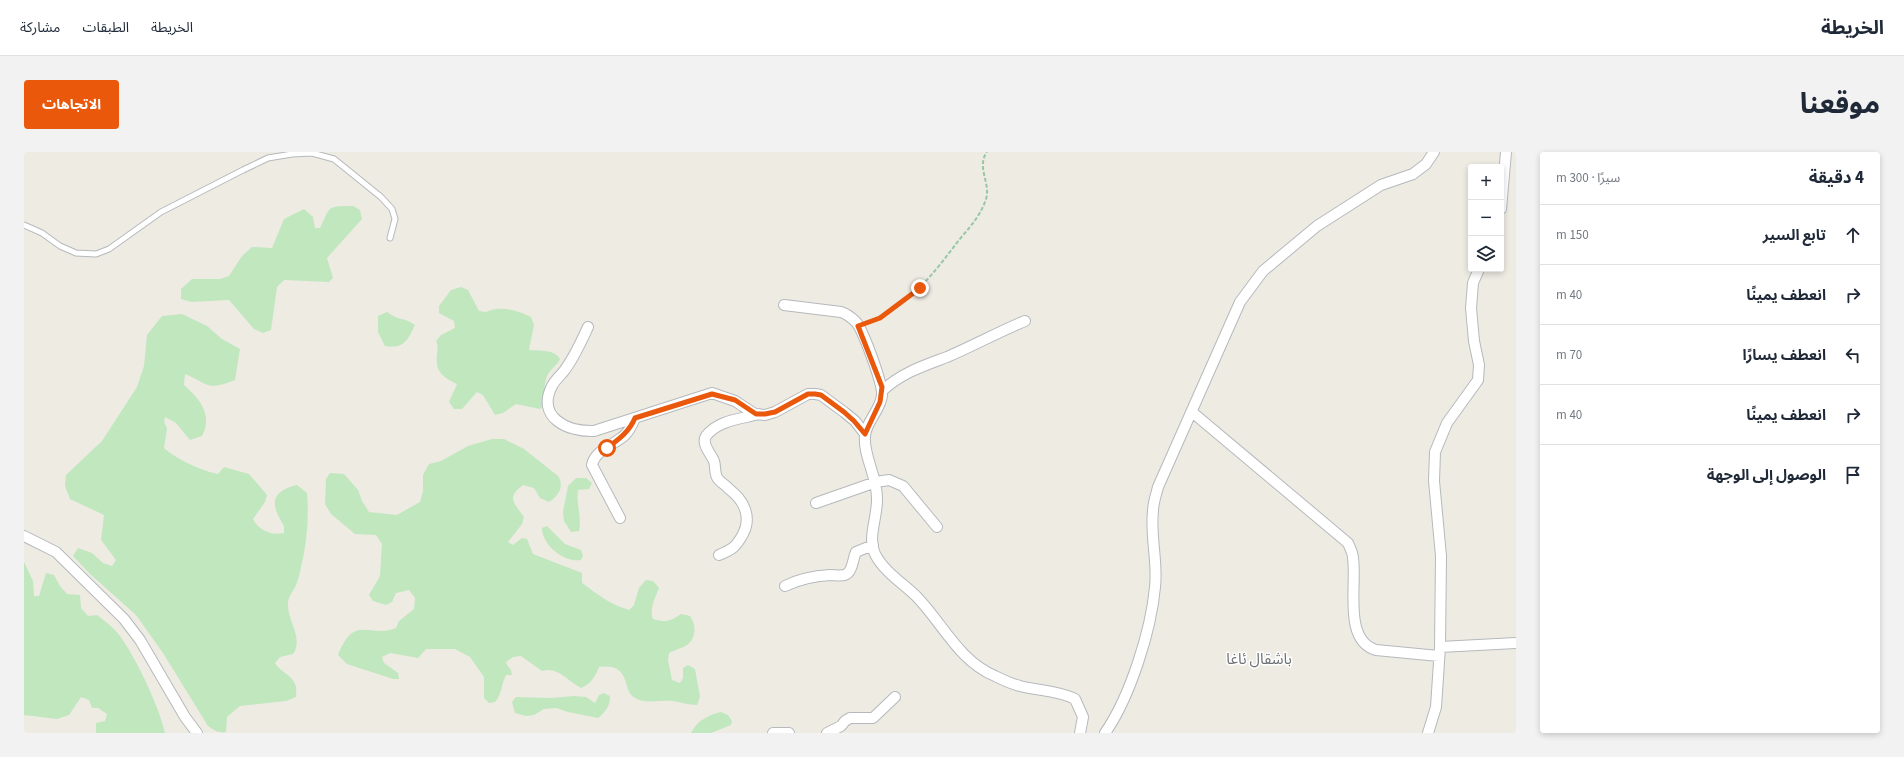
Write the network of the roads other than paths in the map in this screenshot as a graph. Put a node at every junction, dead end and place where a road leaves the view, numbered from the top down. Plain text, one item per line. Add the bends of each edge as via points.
1 (1434, 152) edge
2 (1506, 152) edge
3 (1502, 200) edge
4 (24, 225) edge
5 (390, 238) dead end
6 (1478, 272) edge
7 (784, 305) dead end
8 (1024, 321) dead end
9 (588, 328) dead end
10 (882, 391) junction
11 (1192, 412) junction
12 (759, 414) junction
13 (635, 418) junction
14 (865, 434) junction
15 (876, 482) junction
16 (816, 503) dead end
17 (620, 518) dead end
18 (937, 527) dead end
19 (24, 536) edge
20 (873, 545) junction
21 (719, 555) dead end
22 (785, 586) dead end
23 (1516, 643) edge
24 (1440, 652) junction
25 (894, 697) dead end
26 (197, 733) edge
27 (773, 733) edge
28 (789, 733) edge
29 (827, 733) edge
30 (1080, 733) edge
31 (1105, 733) edge
32 (1428, 733) edge

1 - 11 street via 1426,164 1413,174 1381,185 1317,226 1263,271 1240,302
2 - 3 street
4 - 5 lane via 76,253 96,254 109,249 161,212 268,158 312,153 334,159 381,197 392,209 395,219
6 - 24 street via 1473,283 1471,308 1479,365 1478,380 1447,423 1435,452 1434,481 1440,556
7 - 10 street via 849,315 858,326
8 - 10 street via 913,369 892,381
9 - 13 street via 570,361 552,386 548,403 550,413 568,428 582,431 594,431
10 - 14 street via 880,402
11 - 24 street via 1348,543 1353,556 1355,626 1361,641 1368,648
11 - 31 street via 1158,487 1153,511 1156,586 1149,624 1132,680 1114,720
12 - 13 street via 735,400 712,394
12 - 14 street via 775,412 808,394 821,395 844,412
12 - 21 street via 724,423 705,440 715,462 716,475 742,503 748,519 738,544
13 - 17 street via 624,436 599,453 592,466
14 - 15 street via 866,449
15 - 16 street
15 - 18 street via 889,480 903,486
15 - 20 street via 877,505
19 - 26 street via 56,552 124,619 140,640
20 - 22 street via 856,552 851,568 846,574 816,576 797,580
20 - 30 street via 884,566 917,597 956,645 982,671 1020,686 1058,692 1075,699 1083,717
23 - 24 street
24 - 32 street via 1436,707
25 - 29 street via 873,718 850,718
27 - 28 street

